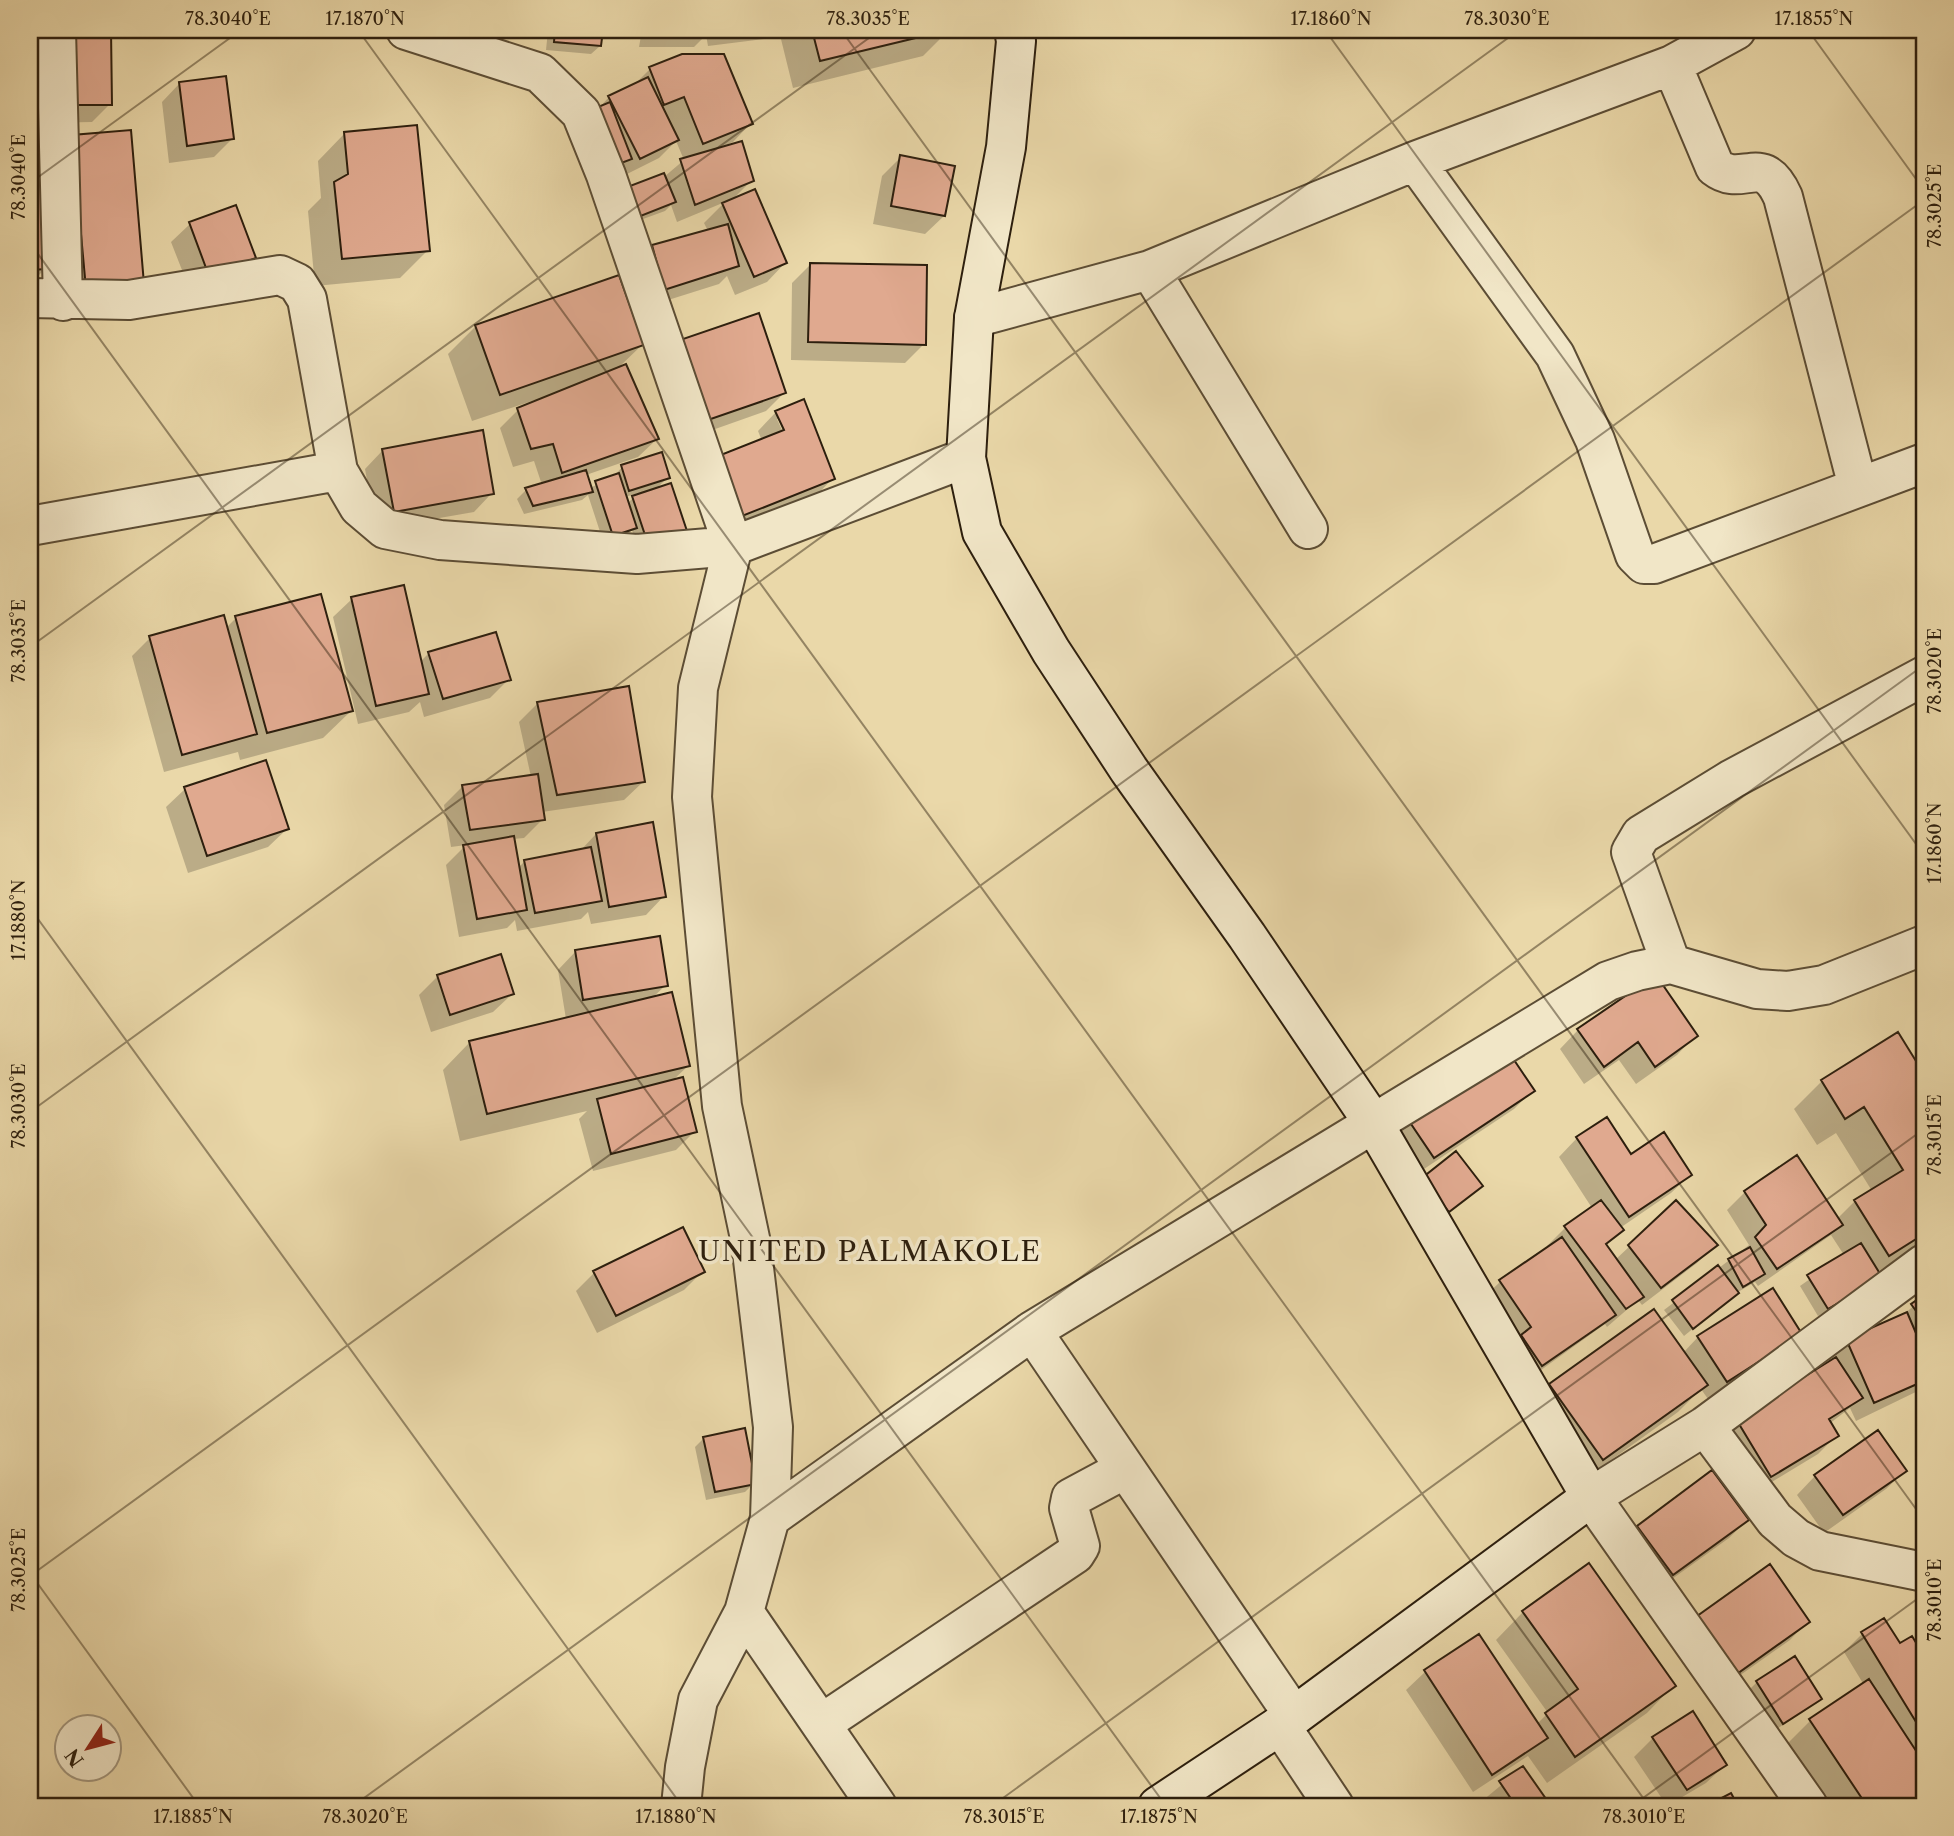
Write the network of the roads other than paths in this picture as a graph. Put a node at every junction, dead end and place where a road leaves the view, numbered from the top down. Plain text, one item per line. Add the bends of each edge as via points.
1 (56, 30) edge
2 (406, 30) edge
3 (1014, 30) edge
4 (1736, 30) edge
5 (1672, 65) junction
6 (1415, 162) junction
7 (1150, 270) junction
8 (46, 299) edge
9 (974, 318) junction
10 (966, 458) junction
11 (1924, 463) edge
12 (338, 471) junction
13 (1858, 487) junction
14 (30, 526) edge
15 (1308, 529) dead end
16 (733, 546) junction
17 (1924, 676) edge
18 (1924, 945) edge
19 (1671, 964) junction
20 (1374, 1124) junction
21 (1924, 1264) edge
22 (1032, 1331) junction
23 (1705, 1426) junction
24 (1125, 1469) junction
25 (1591, 1497) junction
26 (770, 1518) junction
27 (1924, 1572) edge
28 (744, 1612) junction
29 (1287, 1721) junction
30 (821, 1724) junction
31 (681, 1806) edge
32 (877, 1806) edge
33 (1158, 1806) edge
34 (1334, 1806) edge
35 (1808, 1806) edge

1 - 8 street
2 - 16 street via 540,73 581,113
3 - 9 street via 1006,147
4 - 5 street
5 - 6 street
5 - 13 street via 1715,167 1730,174 1762,172 1775,178
6 - 7 street
6 - 13 street via 1555,355 1595,440 1635,555 1644,564
7 - 9 street
7 - 15 street
8 - 12 street via 129,300 280,275 297,283 307,299
9 - 10 street
10 - 16 street
10 - 20 street via 982,532 1051,651
11 - 13 street
12 - 14 street
12 - 16 street via 359,508 385,529 429,538 637,554
16 - 26 street via 698,688 692,797 722,1106 751,1243 773,1427
17 - 19 street via 1732,779 1641,835 1631,852 1635,870
18 - 19 street via 1824,985 1788,991 1757,989
19 - 20 street via 1608,981
20 - 22 street
20 - 25 street
21 - 23 street
22 - 24 street
22 - 26 street
23 - 25 street
23 - 27 street via 1775,1520 1796,1538 1820,1551
24 - 29 street
24 - 30 street via 1071,1498 1069,1508 1080,1546 1076,1554
25 - 29 street
25 - 35 street
26 - 28 street
28 - 30 street
28 - 31 street via 698,1700
29 - 33 street
29 - 34 street
30 - 32 street

